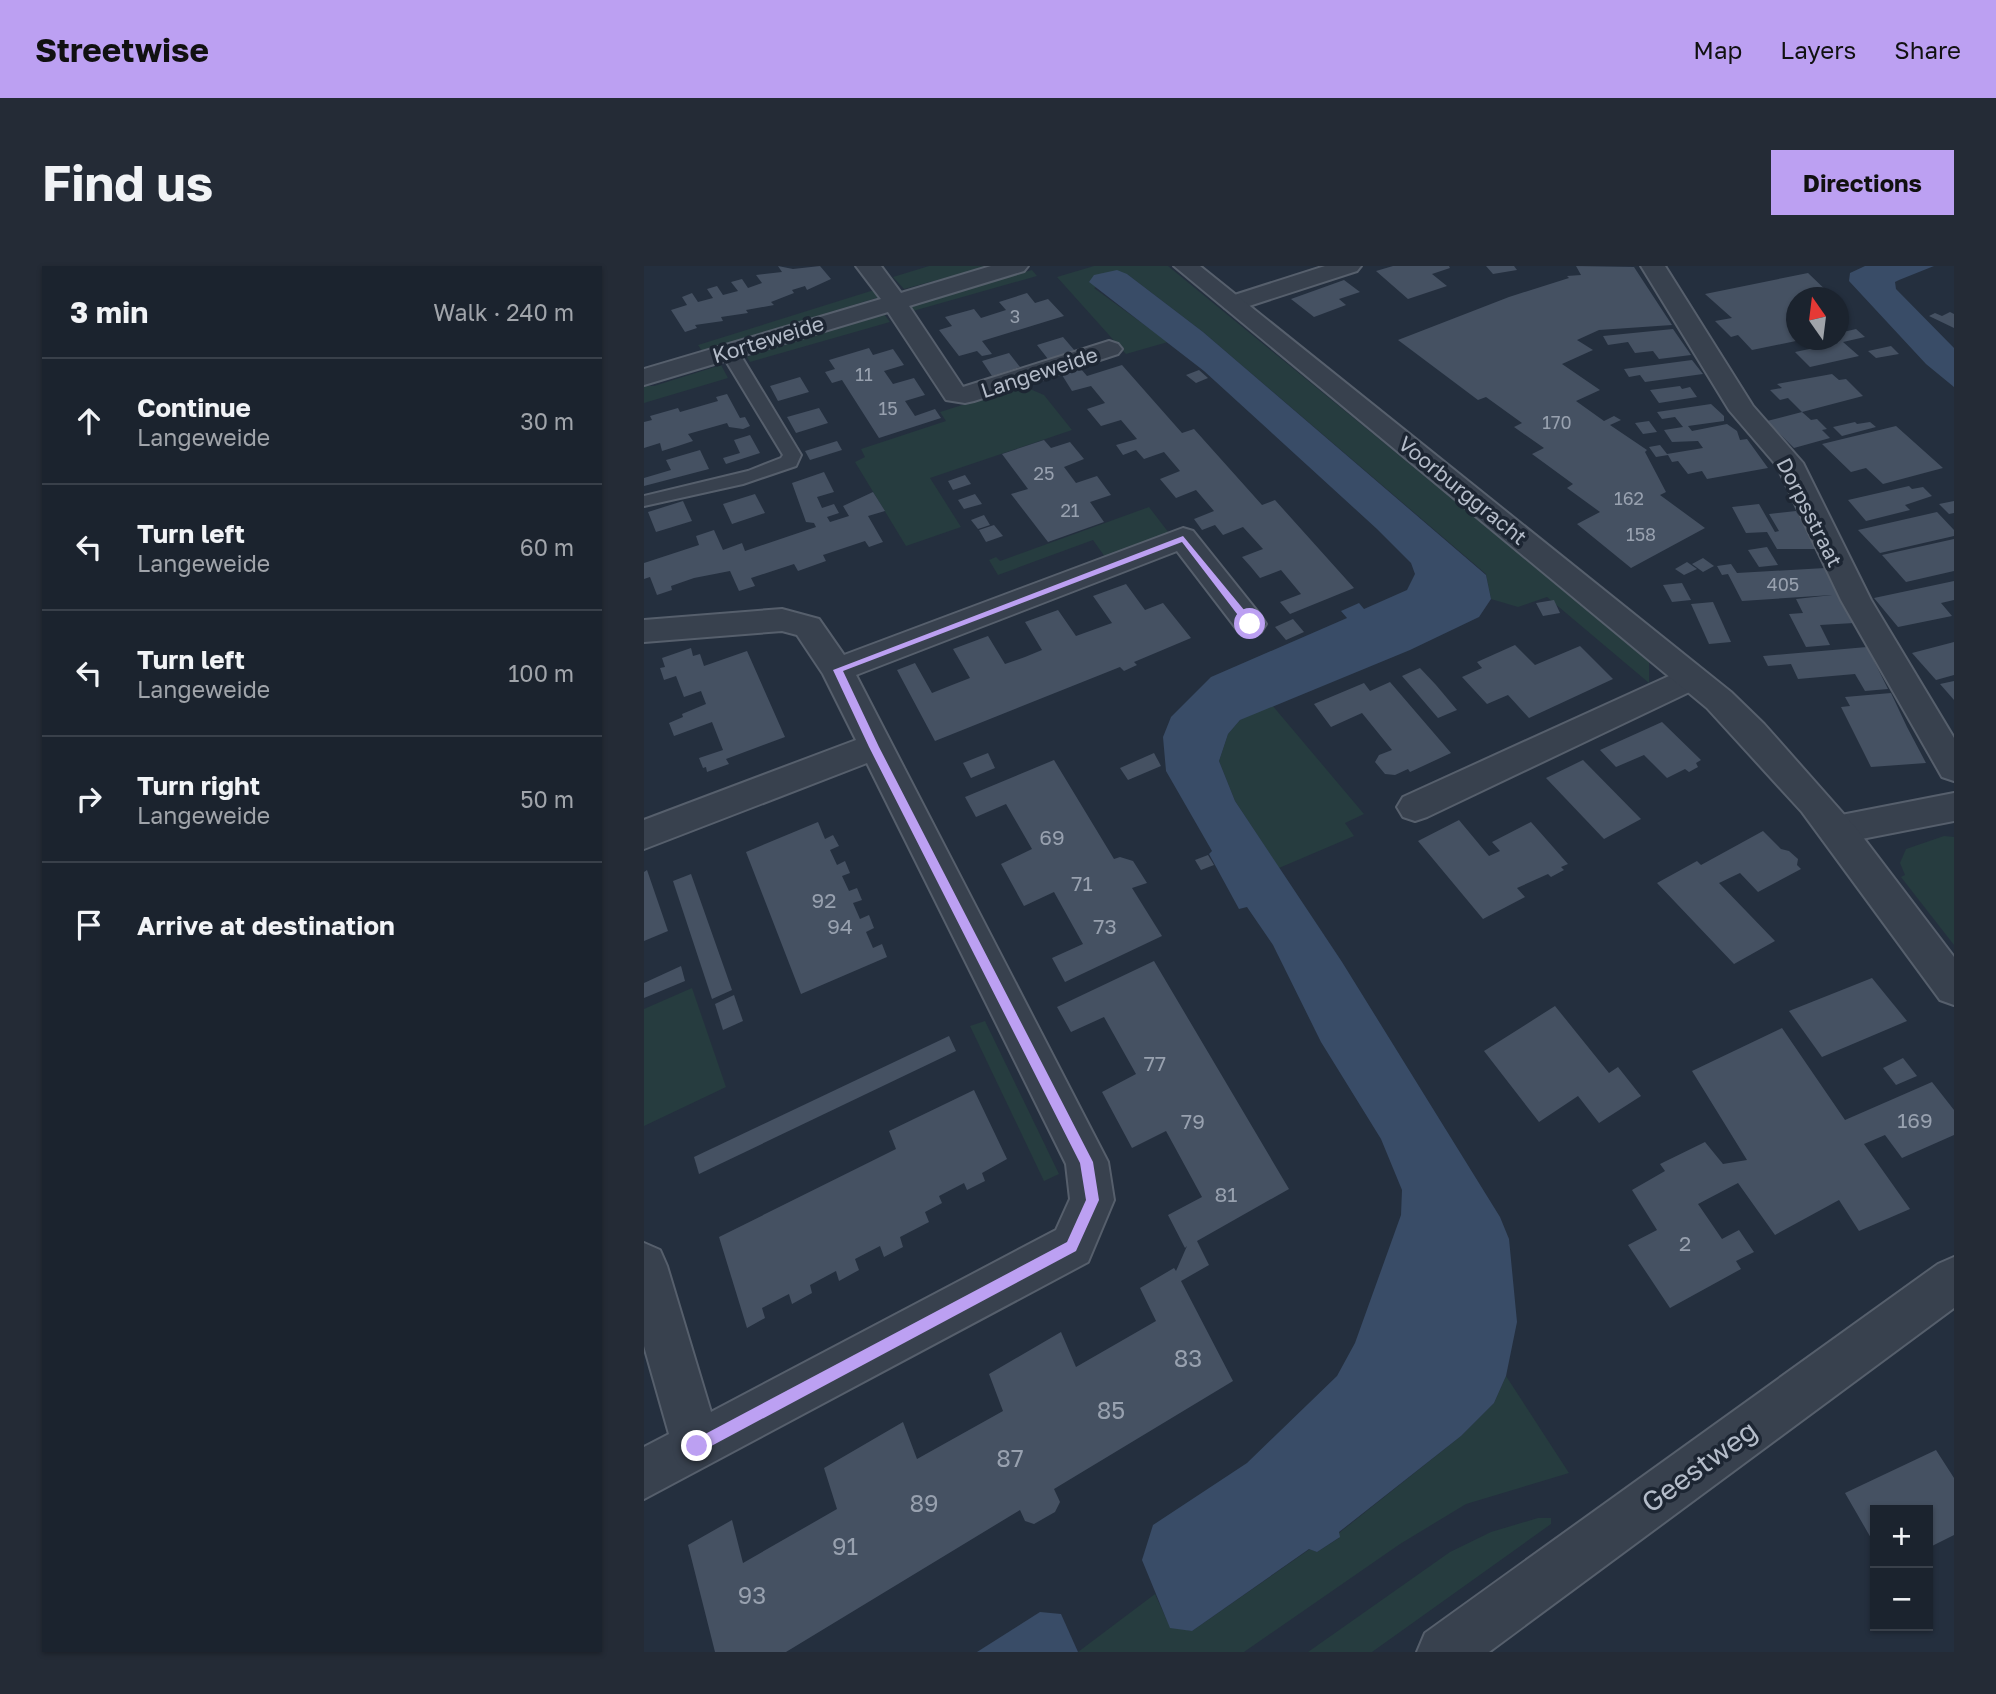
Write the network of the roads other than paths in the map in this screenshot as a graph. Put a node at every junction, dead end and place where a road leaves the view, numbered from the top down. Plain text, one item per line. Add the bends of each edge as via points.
1 (868, 266) edge
2 (1016, 266) edge
3 (1186, 266) edge
4 (1349, 266) edge
5 (1653, 266) edge
6 (892, 301) junction
7 (1234, 303) junction
8 (1109, 349) dead end
9 (729, 351) junction
10 (644, 377) edge
11 (647, 501) dead end
12 (1250, 624) dead end
13 (644, 631) edge
14 (838, 670) junction
15 (1691, 678) junction
16 (874, 747) junction
17 (1954, 768) edge
18 (1415, 807) dead end
19 (1954, 807) edge
20 (1836, 830) junction
21 (644, 835) edge
22 (1954, 988) edge
23 (644, 1266) edge
24 (1954, 1280) edge
25 (697, 1446) junction
26 (644, 1474) edge
27 (1444, 1652) edge

1 - 6 street via 885,284
2 - 6 street, Korteweide
3 - 7 street, Voorburggracht
4 - 7 street
5 - 17 street, Dorpsstraat via 1742,410 1789,463 1856,600
6 - 8 street, Langeweide via 955,394 965,395
6 - 9 street, Korteweide
7 - 15 street, Voorburggracht
9 - 10 street, Korteweide
9 - 11 lane via 792,455 789,462 718,487 681,490
12 - 14 street via 1183,538
13 - 14 street via 782,620 808,627
14 - 16 street
15 - 18 street
15 - 20 street, Voorburggracht via 1779,760
16 - 21 street
16 - 25 street via 1087,1162 1092,1200 1072,1246
19 - 20 street
20 - 22 street, Voorburggracht
23 - 25 street
24 - 27 street, Geestweg
25 - 26 street

